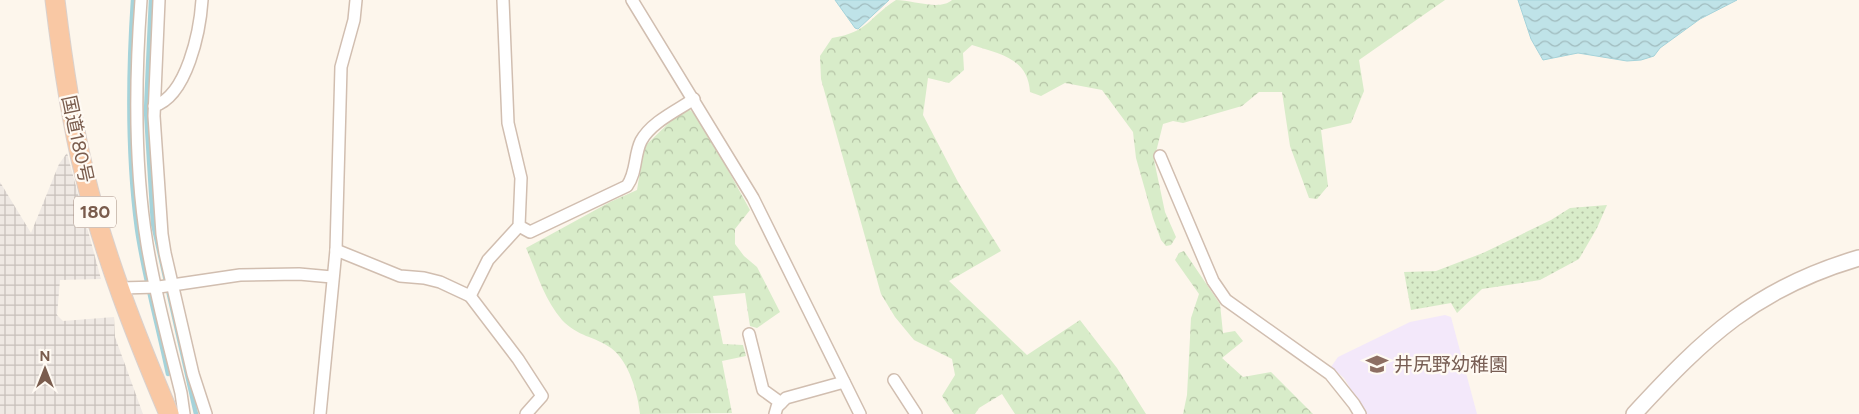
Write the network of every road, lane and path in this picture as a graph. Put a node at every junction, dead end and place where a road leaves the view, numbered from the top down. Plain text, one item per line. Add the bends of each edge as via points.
1 (55, 0) edge
2 (141, 0) edge
3 (160, 0) edge
4 (202, 0) edge
5 (356, 0) edge
6 (503, 0) edge
7 (632, 0) edge
8 (694, 98) junction
9 (154, 106) junction
10 (1160, 156) dead end
11 (519, 226) junction
12 (336, 250) junction
13 (1859, 258) edge
14 (332, 277) junction
15 (160, 286) junction
16 (120, 288) junction
17 (470, 296) junction
18 (749, 334) dead end
19 (894, 380) dead end
20 (844, 382) junction
21 (781, 403) junction
22 (169, 414) edge
23 (184, 414) edge
24 (206, 414) edge
25 (320, 414) edge
26 (526, 414) edge
27 (775, 414) edge
28 (860, 414) edge
29 (916, 414) edge
30 (1360, 414) edge
31 (1634, 414) edge

1 - 16 highway, 国道180号 / 180 via 66,88 84,172
2 - 15 street via 137,88 139,148 147,244
3 - 9 street
4 - 9 street via 198,31 188,64 174,93 164,103
5 - 12 street via 341,67
6 - 11 street via 508,123 521,178
7 - 8 street
8 - 11 street via 653,127 641,140 627,186 530,232
8 - 20 street via 753,198
9 - 15 street via 162,234
10 - 30 street via 1214,281 1226,300 1330,374
11 - 17 street via 488,260
12 - 14 street
12 - 17 street via 400,276 440,282
13 - 31 street via 1804,277 1756,302 1725,324 1674,370
14 - 15 street via 240,275
14 - 25 street
15 - 16 street
15 - 23 street
15 - 24 street
16 - 22 highway, 国道180号 / 180
17 - 26 street via 542,396
18 - 21 street via 763,390
19 - 29 street
20 - 21 street via 786,398
20 - 28 street
21 - 27 street

